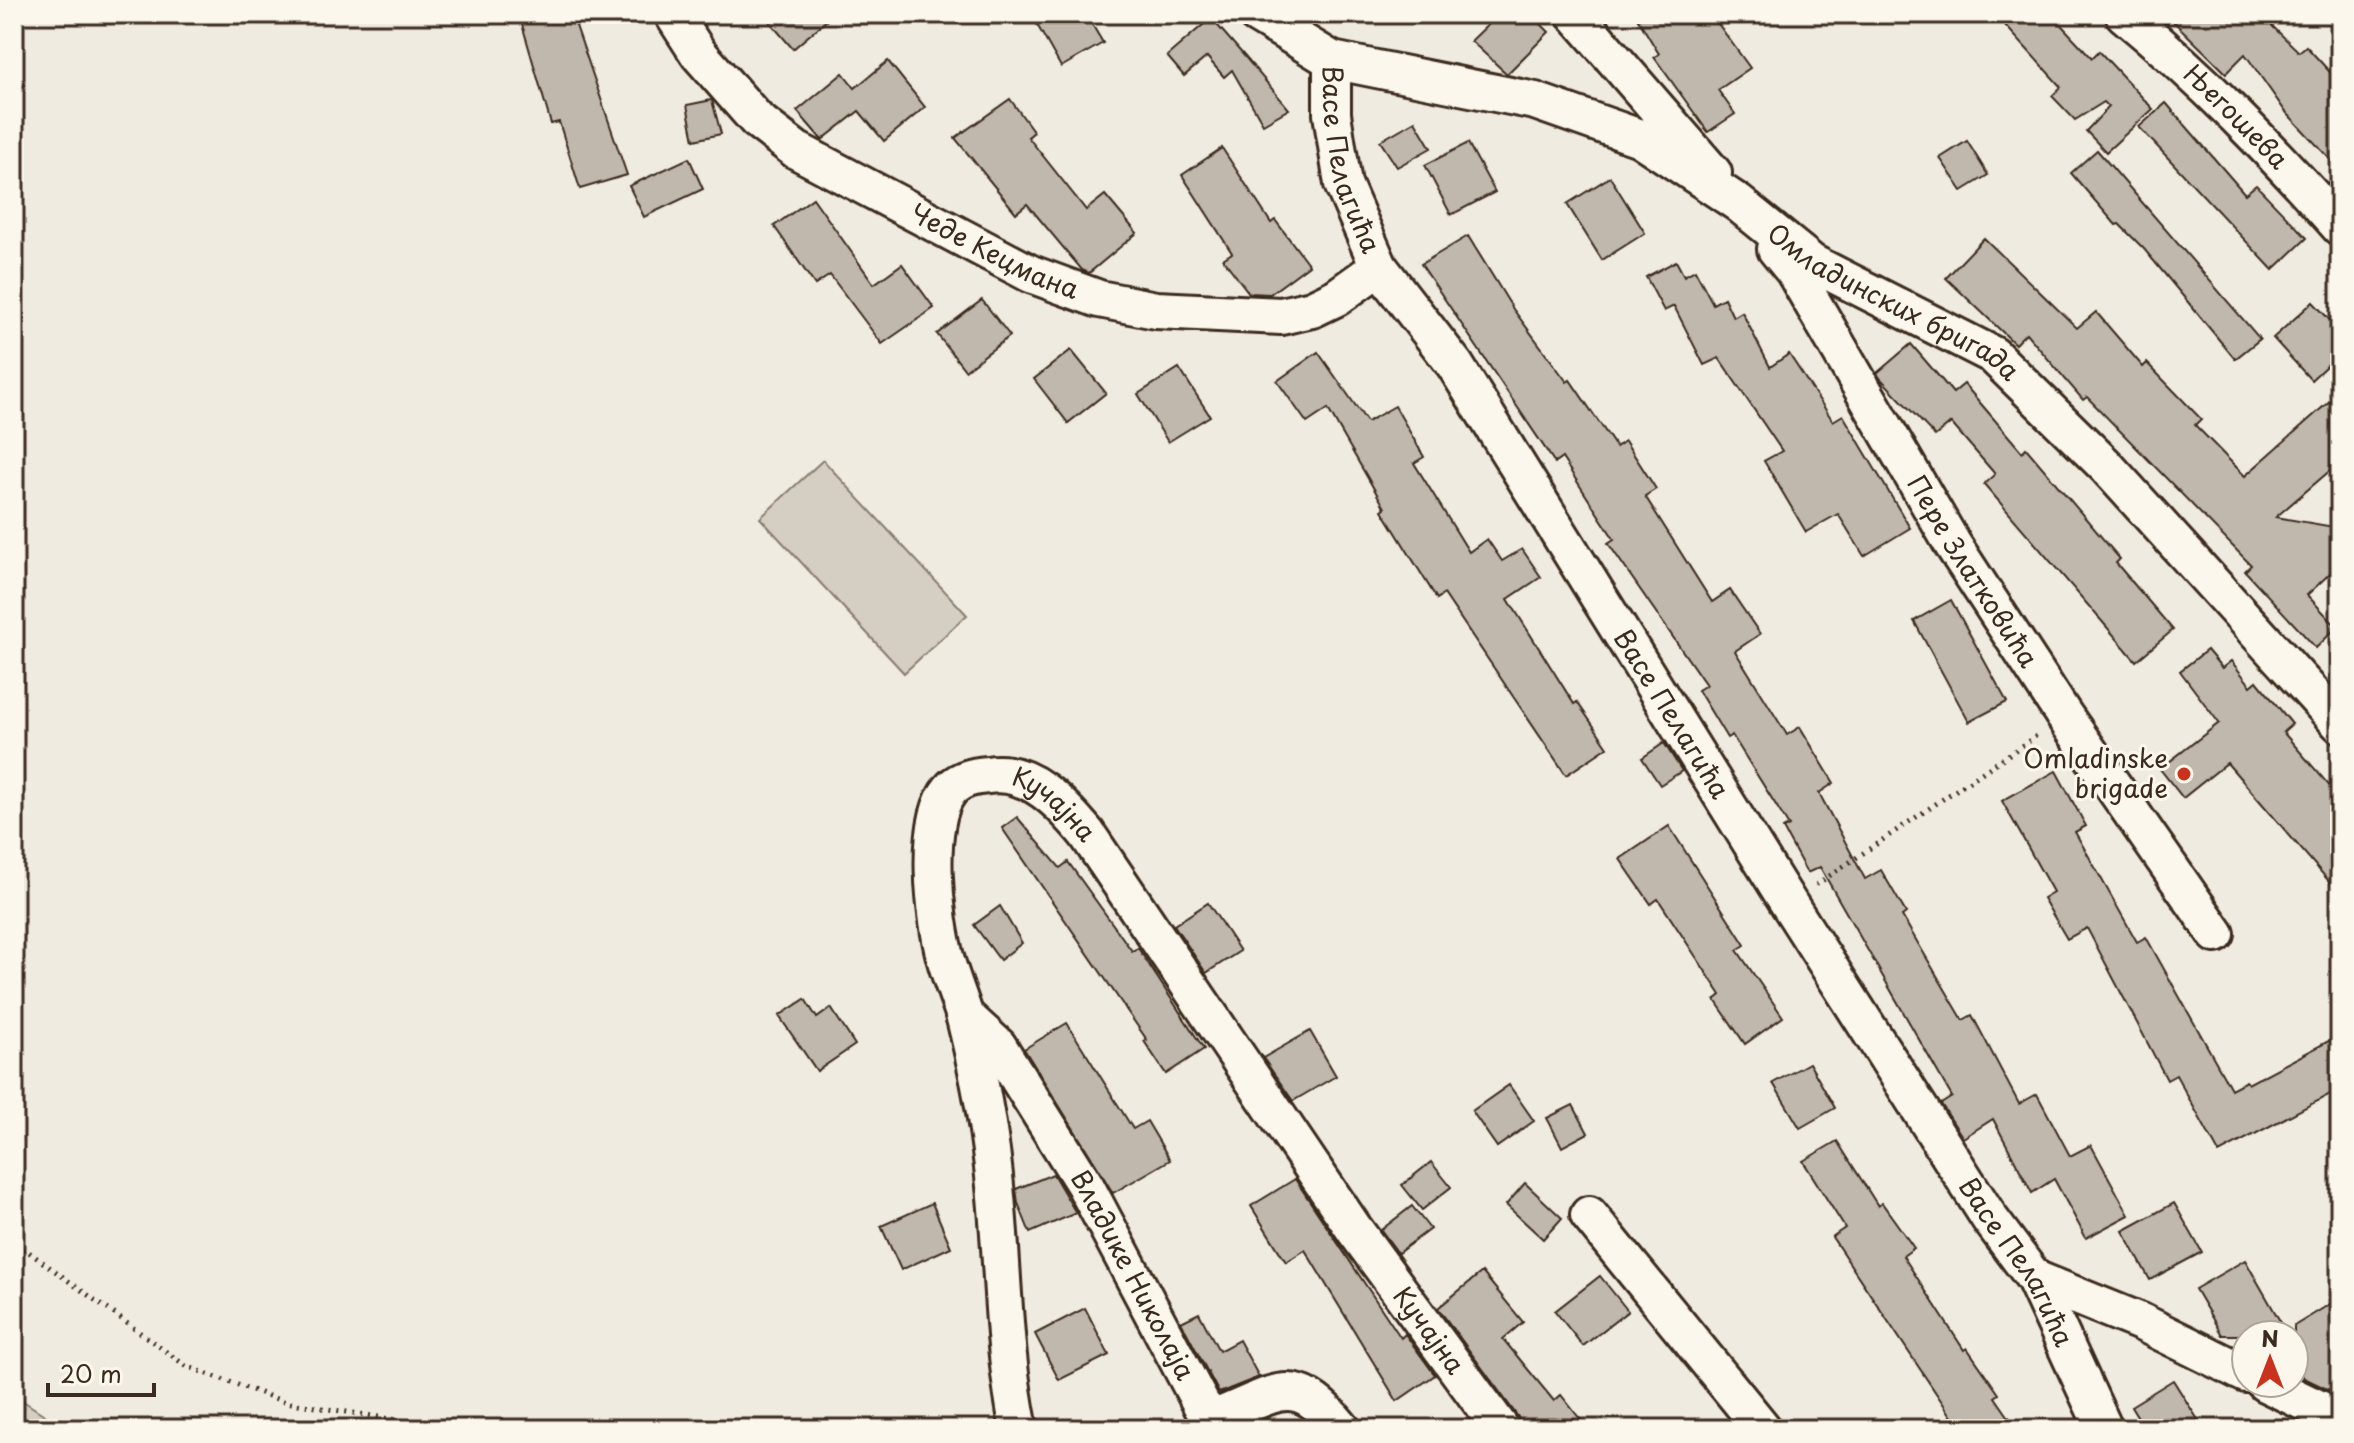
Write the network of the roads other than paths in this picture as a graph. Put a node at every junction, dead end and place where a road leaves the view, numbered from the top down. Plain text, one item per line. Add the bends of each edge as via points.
1 (673, 14) edge
2 (1256, 14) edge
3 (1575, 14) edge
4 (2124, 14) edge
5 (1332, 60) junction
6 (1738, 203) junction
7 (2340, 227) edge
8 (1379, 267) junction
9 (2340, 724) edge
10 (2216, 934) dead end
11 (964, 1015) junction
12 (1589, 1215) dead end
13 (2035, 1279) junction
14 (2230, 1366) edge
15 (2298, 1399) edge
16 (2340, 1419) edge
17 (1200, 1422) edge
18 (1019, 1429) edge
19 (1342, 1429) edge
20 (1501, 1429) edge
21 (1763, 1429) edge
22 (2104, 1429) edge

1 - 8 street, Чеде Кецмана via 698,53 757,120 796,150 1031,274 1099,299 1156,310 1281,316 1337,297
2 - 5 street, Васе Пелагића
3 - 6 street
4 - 7 street, Његошева via 2182,62
5 - 6 street, Омладинских бригада via 1574,113 1640,138
5 - 8 street, Васе Пелагића via 1332,114 1343,184
6 - 9 street, Омладинских бригада via 1812,263 1993,355 2106,466
6 - 10 street, Пере Златковића via 1794,271 1953,545
8 - 13 street, Васе Пелагића via 1455,365 1789,904 1990,1219
11 - 17 street, Владике Николаја via 998,1046 1085,1185 1202,1406
11 - 18 street, Кучајна via 991,1150 1009,1373
11 - 20 street, Кучајна via 944,955 935,832 951,788 969,777 998,773 1047,793 1087,834 1354,1229
12 - 21 street
13 - 14 street
13 - 22 street, Васе Пелагића
15 - 16 street
17 - 19 street, Владике Николаја via 1295,1390 1329,1413

